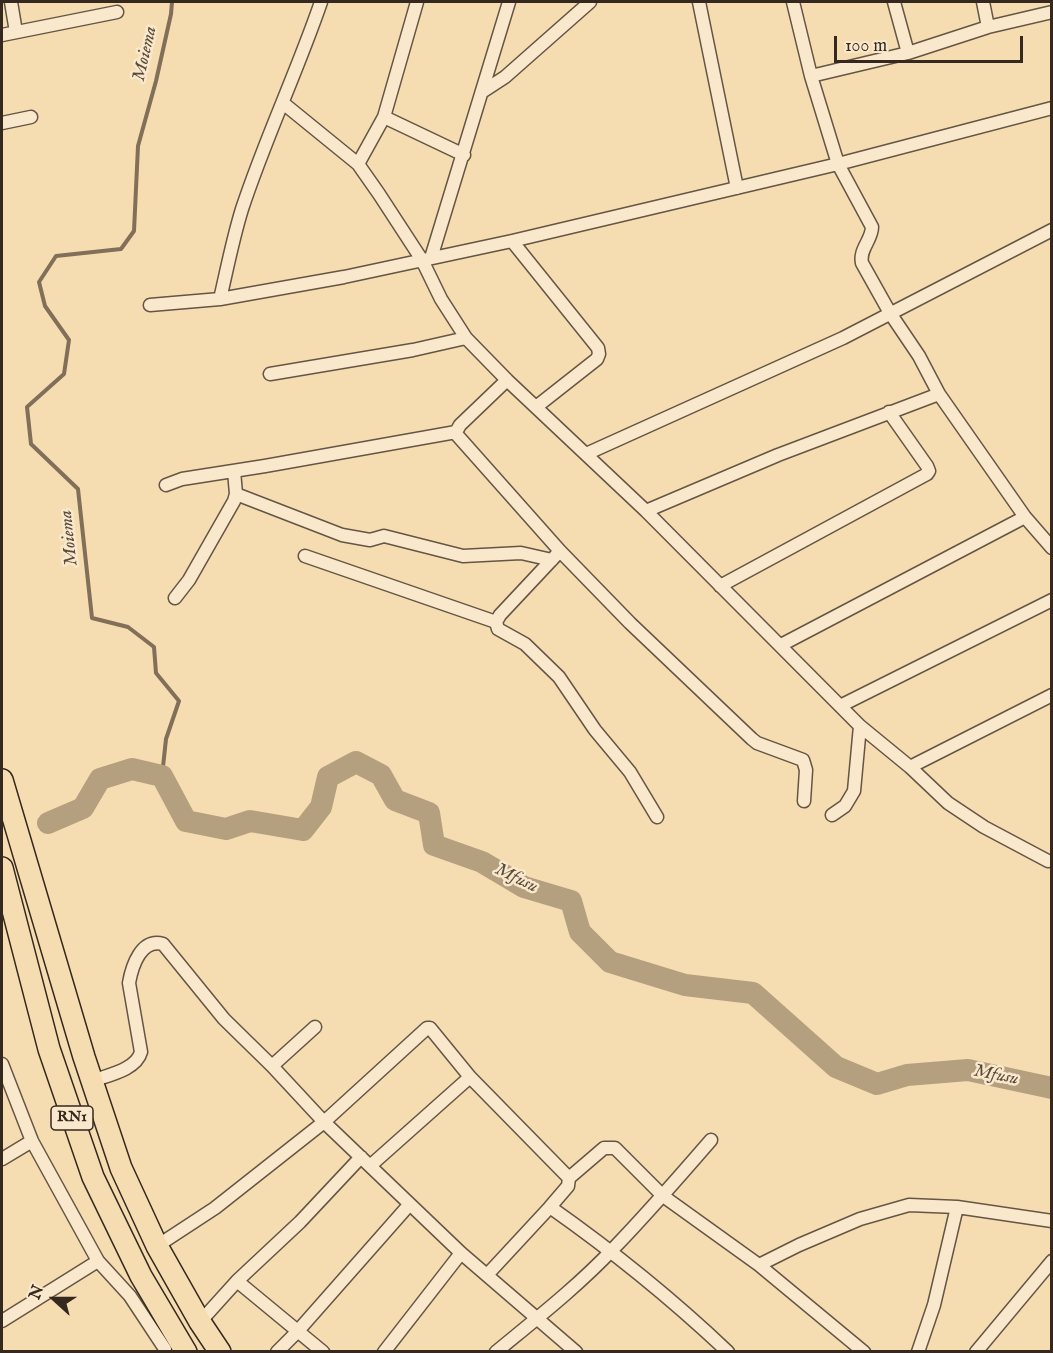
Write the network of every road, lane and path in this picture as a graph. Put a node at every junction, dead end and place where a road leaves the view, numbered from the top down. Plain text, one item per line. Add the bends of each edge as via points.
1 (11, 2) edge
2 (321, 2) edge
3 (417, 2) edge
4 (509, 2) edge
5 (590, 2) edge
6 (699, 2) edge
7 (793, 2) edge
8 (894, 2) edge
9 (982, 2) edge
10 (117, 12) dead end
11 (1052, 12) edge
12 (988, 27) junction
13 (16, 32) junction
14 (2, 35) edge
15 (908, 53) junction
16 (812, 76) junction
17 (482, 92) junction
18 (283, 103) junction
19 (1052, 108) edge
20 (31, 117) dead end
21 (384, 117) junction
22 (2, 123) edge
23 (464, 155) junction
24 (838, 164) junction
25 (358, 165) junction
26 (737, 188) junction
27 (1052, 230) edge
28 (512, 241) junction
29 (427, 259) junction
30 (220, 299) junction
31 (150, 305) dead end
32 (890, 313) junction
33 (466, 338) junction
34 (270, 374) dead end
35 (507, 380) junction
36 (939, 394) junction
37 (536, 407) junction
38 (889, 412) junction
39 (456, 432) junction
40 (586, 454) junction
41 (234, 471) junction
42 (166, 485) dead end
43 (236, 494) junction
44 (646, 511) junction
45 (1024, 517) junction
46 (1052, 548) edge
47 (556, 555) junction
48 (304, 556) dead end
49 (720, 586) junction
50 (175, 598) dead end
51 (1052, 600) edge
52 (496, 622) junction
53 (782, 645) junction
54 (1052, 695) edge
55 (840, 706) junction
56 (860, 726) junction
57 (910, 767) junction
58 (2, 780) edge
59 (804, 801) dead end
60 (832, 815) dead end
61 (657, 817) dead end
62 (1048, 861) dead end
63 (2, 868) edge
64 (315, 1027) dead end
65 (2, 1064) edge
66 (272, 1066) junction
67 (471, 1077) junction
68 (92, 1081) junction
69 (324, 1122) junction
70 (711, 1140) dead end
71 (32, 1141) junction
72 (2, 1159) edge
73 (365, 1162) junction
74 (569, 1178) junction
75 (663, 1196) junction
76 (409, 1205) junction
77 (957, 1207) junction
78 (550, 1208) junction
79 (1052, 1221) edge
80 (157, 1246) junction
81 (612, 1251) junction
82 (461, 1253) junction
83 (98, 1261) junction
84 (1052, 1261) edge
85 (759, 1265) junction
86 (487, 1275) junction
87 (237, 1281) junction
88 (537, 1318) junction
89 (2, 1321) edge
90 (200, 1322) junction
91 (297, 1332) junction
92 (173, 1348) edge
93 (220, 1352) edge
94 (277, 1352) edge
95 (322, 1352) edge
96 (384, 1352) edge
97 (496, 1352) edge
98 (576, 1352) edge
99 (728, 1352) edge
100 (864, 1352) edge
101 (918, 1352) edge
102 (976, 1352) edge

1 - 13 street
2 - 18 street
3 - 21 street
4 - 17 street
5 - 17 street via 505,77
6 - 26 street
7 - 16 street
8 - 15 street
9 - 12 street
10 - 13 street
11 - 12 street
12 - 15 street
13 - 14 street
15 - 16 street
16 - 24 street
17 - 23 street
18 - 25 street
18 - 30 street via 241,211
19 - 24 street
20 - 22 street
21 - 23 street
21 - 25 street
23 - 29 street
24 - 26 street
24 - 32 street via 872,227 860,256
25 - 29 street
26 - 28 street
27 - 32 street
28 - 29 street
28 - 37 street via 599,354
29 - 30 street
29 - 33 street via 441,299
30 - 31 street
32 - 36 street
32 - 40 street
33 - 34 street
33 - 35 street
35 - 37 street
35 - 39 street
36 - 38 street
36 - 45 street
37 - 40 street
38 - 44 street
38 - 49 street via 927,466 927,474
39 - 41 street
39 - 47 street
40 - 44 street
41 - 42 street
41 - 43 street
43 - 47 street via 342,535 370,540 384,536 463,556
43 - 50 street
44 - 49 street
45 - 46 street
45 - 53 street
47 - 52 street
47 - 59 street via 752,739 803,760
48 - 52 street
49 - 53 street
51 - 55 street
52 - 61 street via 498,629 525,644 559,677 630,772
53 - 55 street
54 - 57 street
55 - 56 street
56 - 57 street
56 - 60 street via 854,791 845,806
57 - 62 street via 948,803
58 - 68 highway, RN1
63 - 92 highway, RN1 via 49,1049 78,1135 93,1177
64 - 66 street
65 - 71 street
66 - 68 street via 224,1019 164,944 155,942 139,955 129,983 141,1052 139,1060
66 - 69 street
67 - 69 street via 432,1029 427,1028
67 - 73 street
67 - 74 street
68 - 80 highway, RN1 via 121,1167
69 - 73 street
69 - 80 street via 215,1208
70 - 75 street
71 - 72 street
71 - 83 street
73 - 76 street
73 - 87 street
74 - 75 street via 604,1148 615,1148
74 - 78 street via 568,1186
75 - 81 street
75 - 85 street
76 - 82 street
76 - 91 street
77 - 79 street
77 - 85 street via 909,1205 884,1211
77 - 101 street via 934,1305
78 - 81 street
78 - 86 street
80 - 90 highway, RN1
81 - 88 street
81 - 99 street
82 - 86 street
82 - 96 street
83 - 89 street
83 - 92 street
84 - 102 street
85 - 100 street
86 - 88 street
87 - 90 street
87 - 91 street
88 - 97 street
88 - 98 street
90 - 93 highway, RN1
91 - 94 street
91 - 95 street

